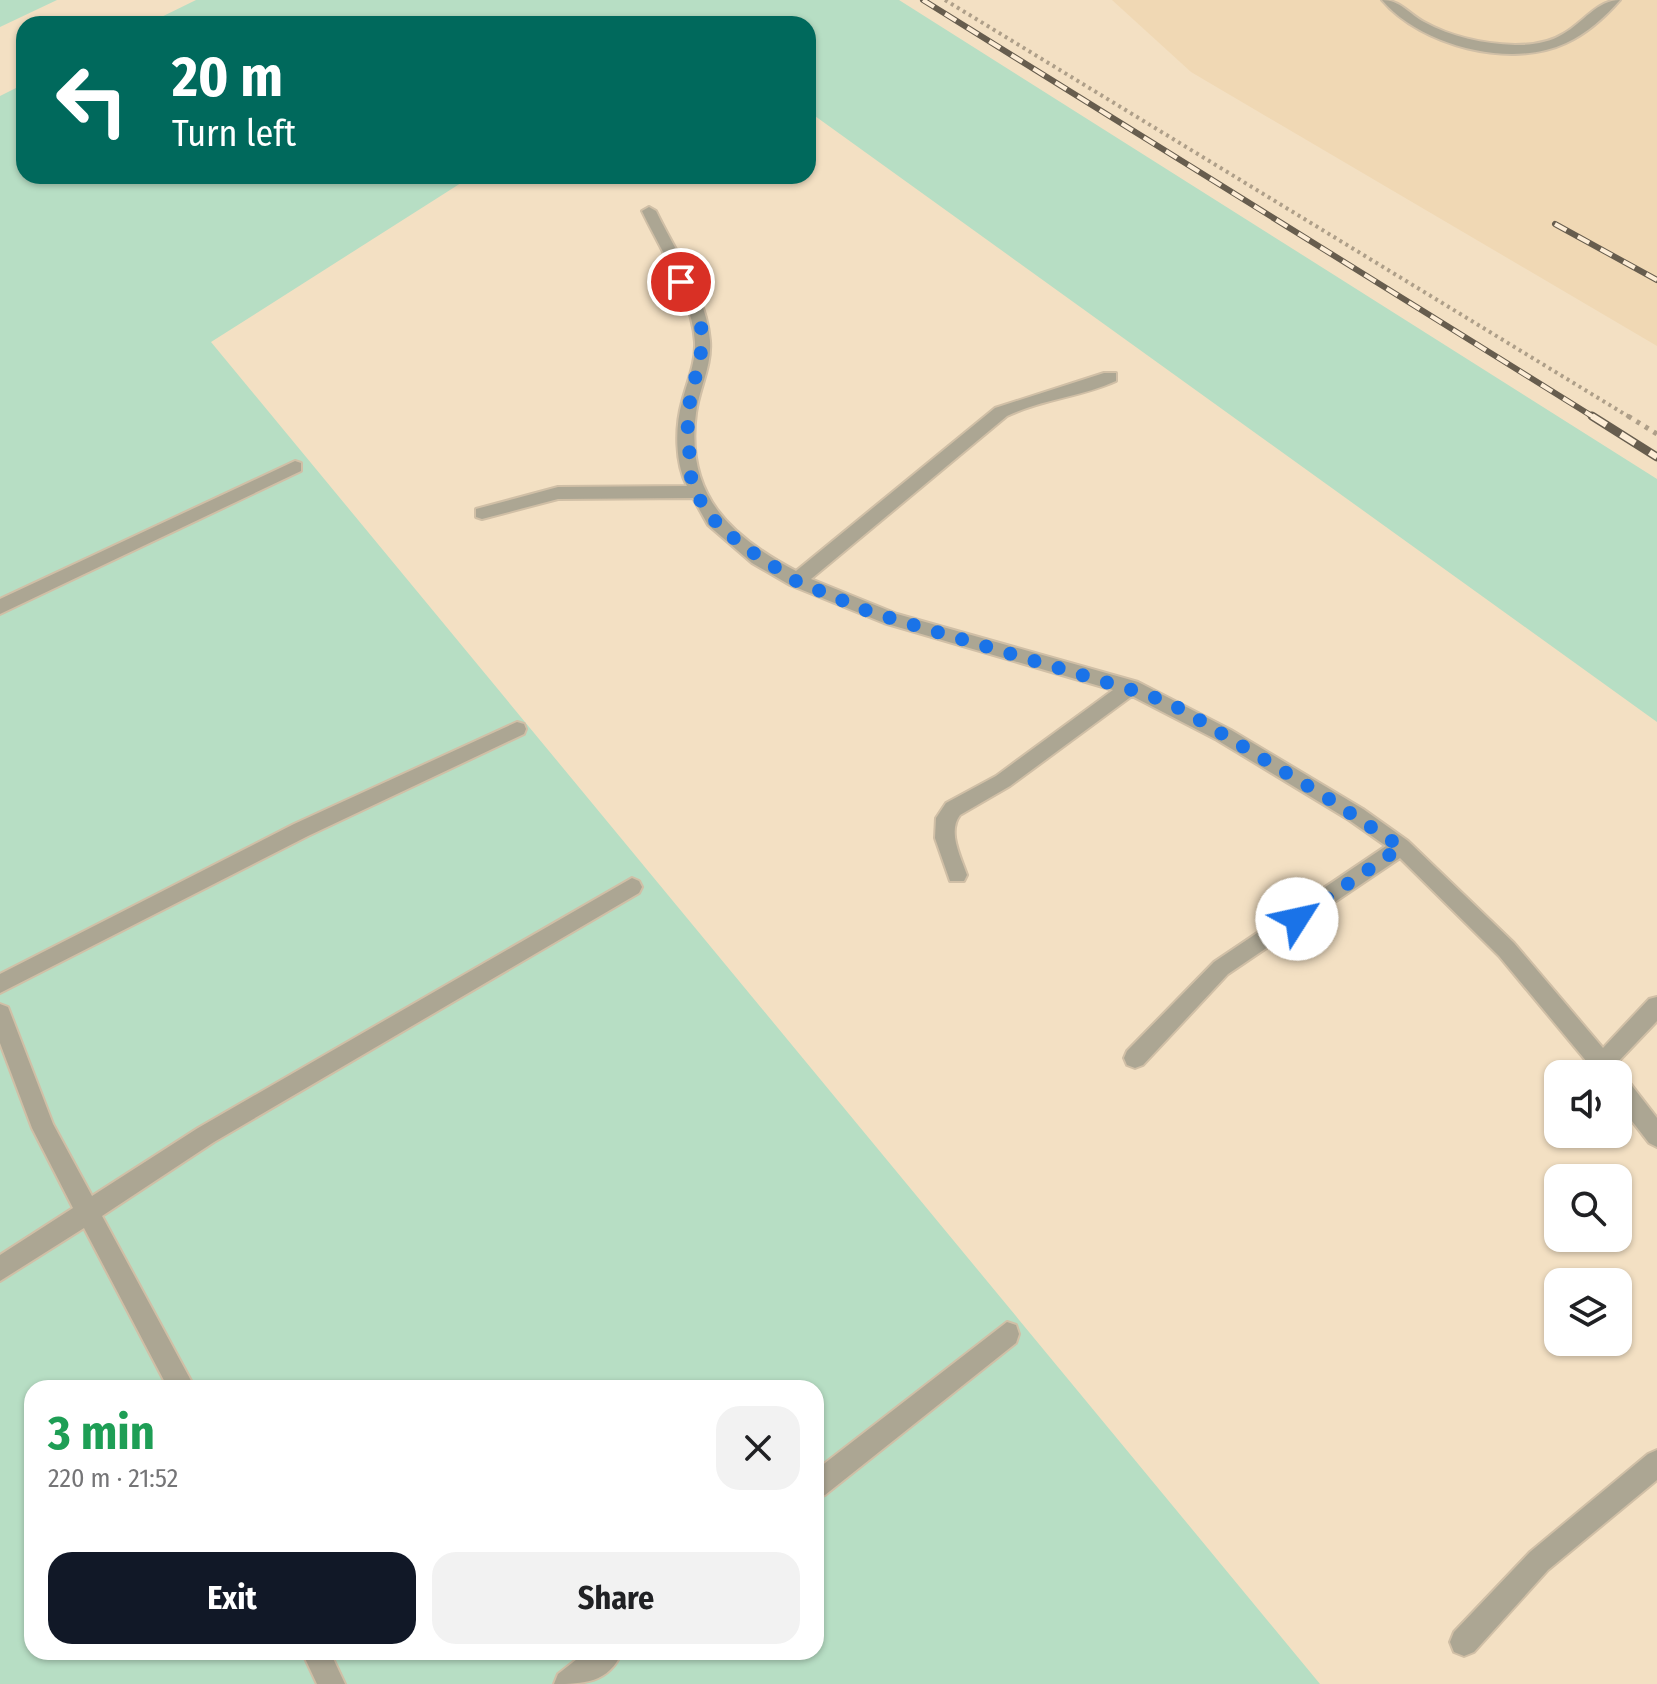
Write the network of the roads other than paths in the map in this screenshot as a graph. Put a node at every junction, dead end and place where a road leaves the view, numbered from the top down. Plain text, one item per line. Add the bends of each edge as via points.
1 (1388, 0) edge
2 (1614, 0) edge
3 (649, 211) dead end
4 (1110, 377) dead end
5 (295, 467) dead end
6 (697, 492) junction
7 (482, 513) dead end
8 (796, 581) junction
9 (0, 607) edge
10 (1131, 687) junction
11 (517, 729) dead end
12 (1401, 847) junction
13 (957, 875) dead end
14 (632, 887) dead end
15 (0, 984) edge
16 (1657, 1006) edge
17 (0, 1014) edge
18 (1135, 1058) dead end
19 (1599, 1060) edge
20 (1613, 1060) edge
21 (1632, 1103) edge
22 (1657, 1136) edge
23 (88, 1212) junction
24 (0, 1269) edge
25 (1007, 1334) dead end
26 (178, 1380) edge
27 (1657, 1463) edge
28 (824, 1480) edge
29 (1464, 1642) dead end
30 (320, 1660) edge
31 (598, 1660) edge
32 (331, 1684) edge
33 (568, 1684) edge

1 - 2 street via 1397,12 1431,30 1469,44 1514,48 1558,42
3 - 6 street via 702,330 702,359 687,415 691,477
4 - 8 street via 1075,393 1001,412
5 - 9 street
6 - 7 street via 558,493
6 - 8 street via 718,525
8 - 10 street via 894,620
10 - 12 street via 1183,710
10 - 13 street via 1003,781 953,809 946,818 945,838
11 - 15 street via 301,830
12 - 18 street via 1221,968
12 - 19 street via 1554,1001
14 - 23 street via 206,1135
16 - 20 street
17 - 23 street via 43,1128
21 - 22 street
23 - 24 street
23 - 26 street
25 - 28 street
27 - 29 street via 1539,1561
30 - 32 street
31 - 33 street

